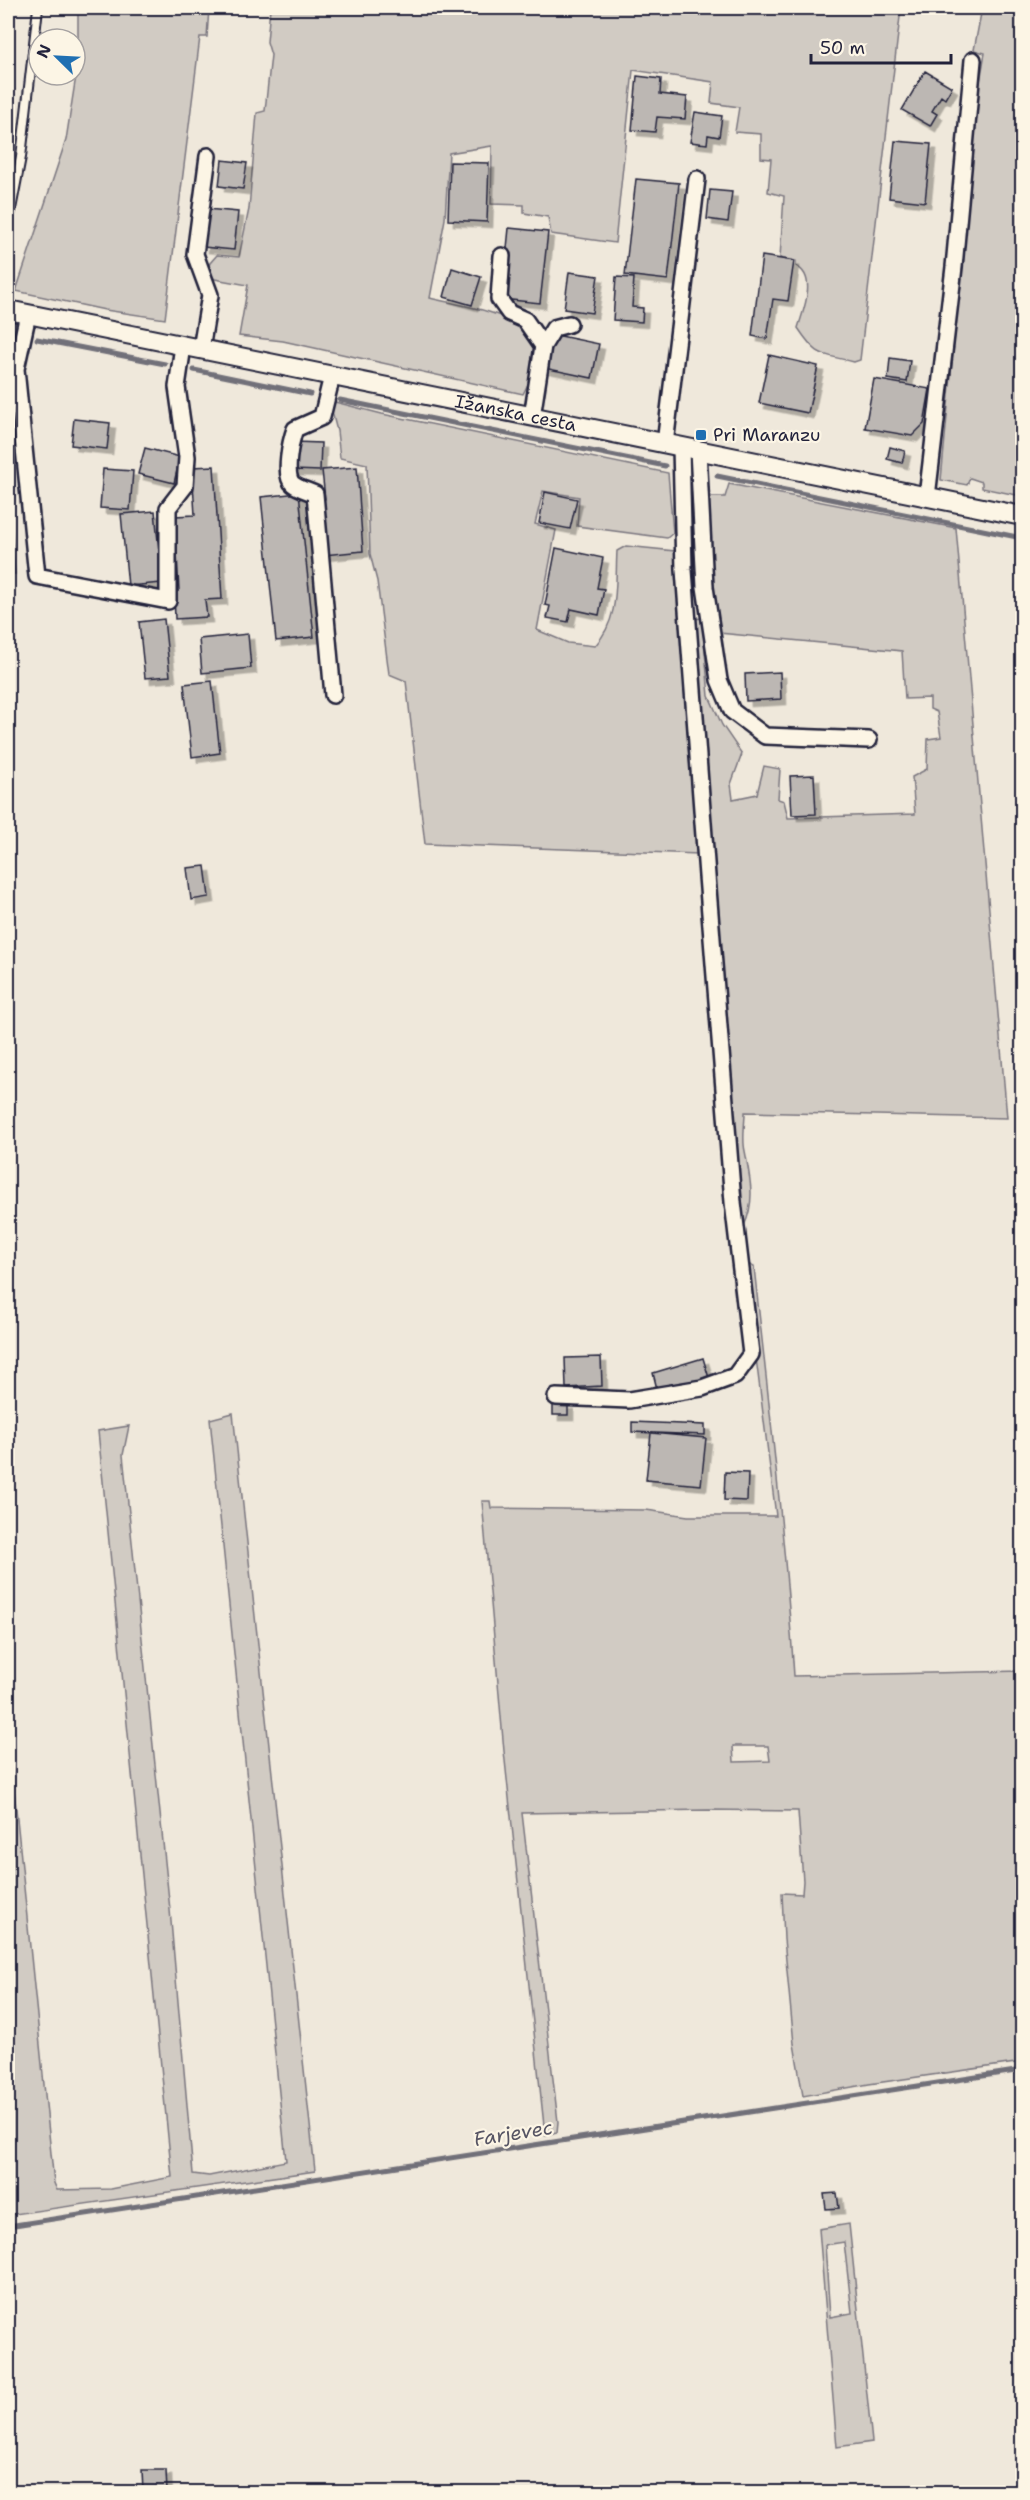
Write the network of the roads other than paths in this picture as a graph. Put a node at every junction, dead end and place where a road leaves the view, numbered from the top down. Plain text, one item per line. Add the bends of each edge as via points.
1 (38, 8) edge
2 (973, 60) dead end
3 (208, 156) dead end
4 (697, 179) dead end
5 (8, 225) edge
6 (502, 256) dead end
7 (8, 310) edge
8 (28, 314) junction
9 (568, 324) dead end
10 (183, 346) junction
11 (543, 346) junction
12 (201, 349) junction
13 (332, 376) junction
14 (532, 417) junction
15 (681, 447) junction
16 (927, 497) junction
17 (1023, 516) edge
18 (333, 694) dead end
19 (869, 740) dead end
20 (556, 1396) dead end

1 - 5 lane via 21,157
2 - 16 street
3 - 12 street via 195,254 210,295
4 - 15 street
6 - 11 street via 499,299 509,313 525,320
7 - 8 street, Ižanska cesta
8 - 10 street, Ižanska cesta
8 - 10 street via 16,369 36,576 168,601 168,508 185,486 187,457 177,387
9 - 11 street via 554,328
10 - 12 street, Ižanska cesta
11 - 14 street
12 - 13 street, Ižanska cesta
13 - 14 street, Ižanska cesta
13 - 18 street via 322,417 295,429 290,442 289,477 293,484 315,494
14 - 15 street, Ižanska cesta
15 - 16 street, Ižanska cesta
15 - 19 street via 719,680 732,711 765,736
15 - 20 street via 684,570 707,876 733,1202 752,1354 735,1376 702,1388 629,1400
16 - 17 street, Ižanska cesta

